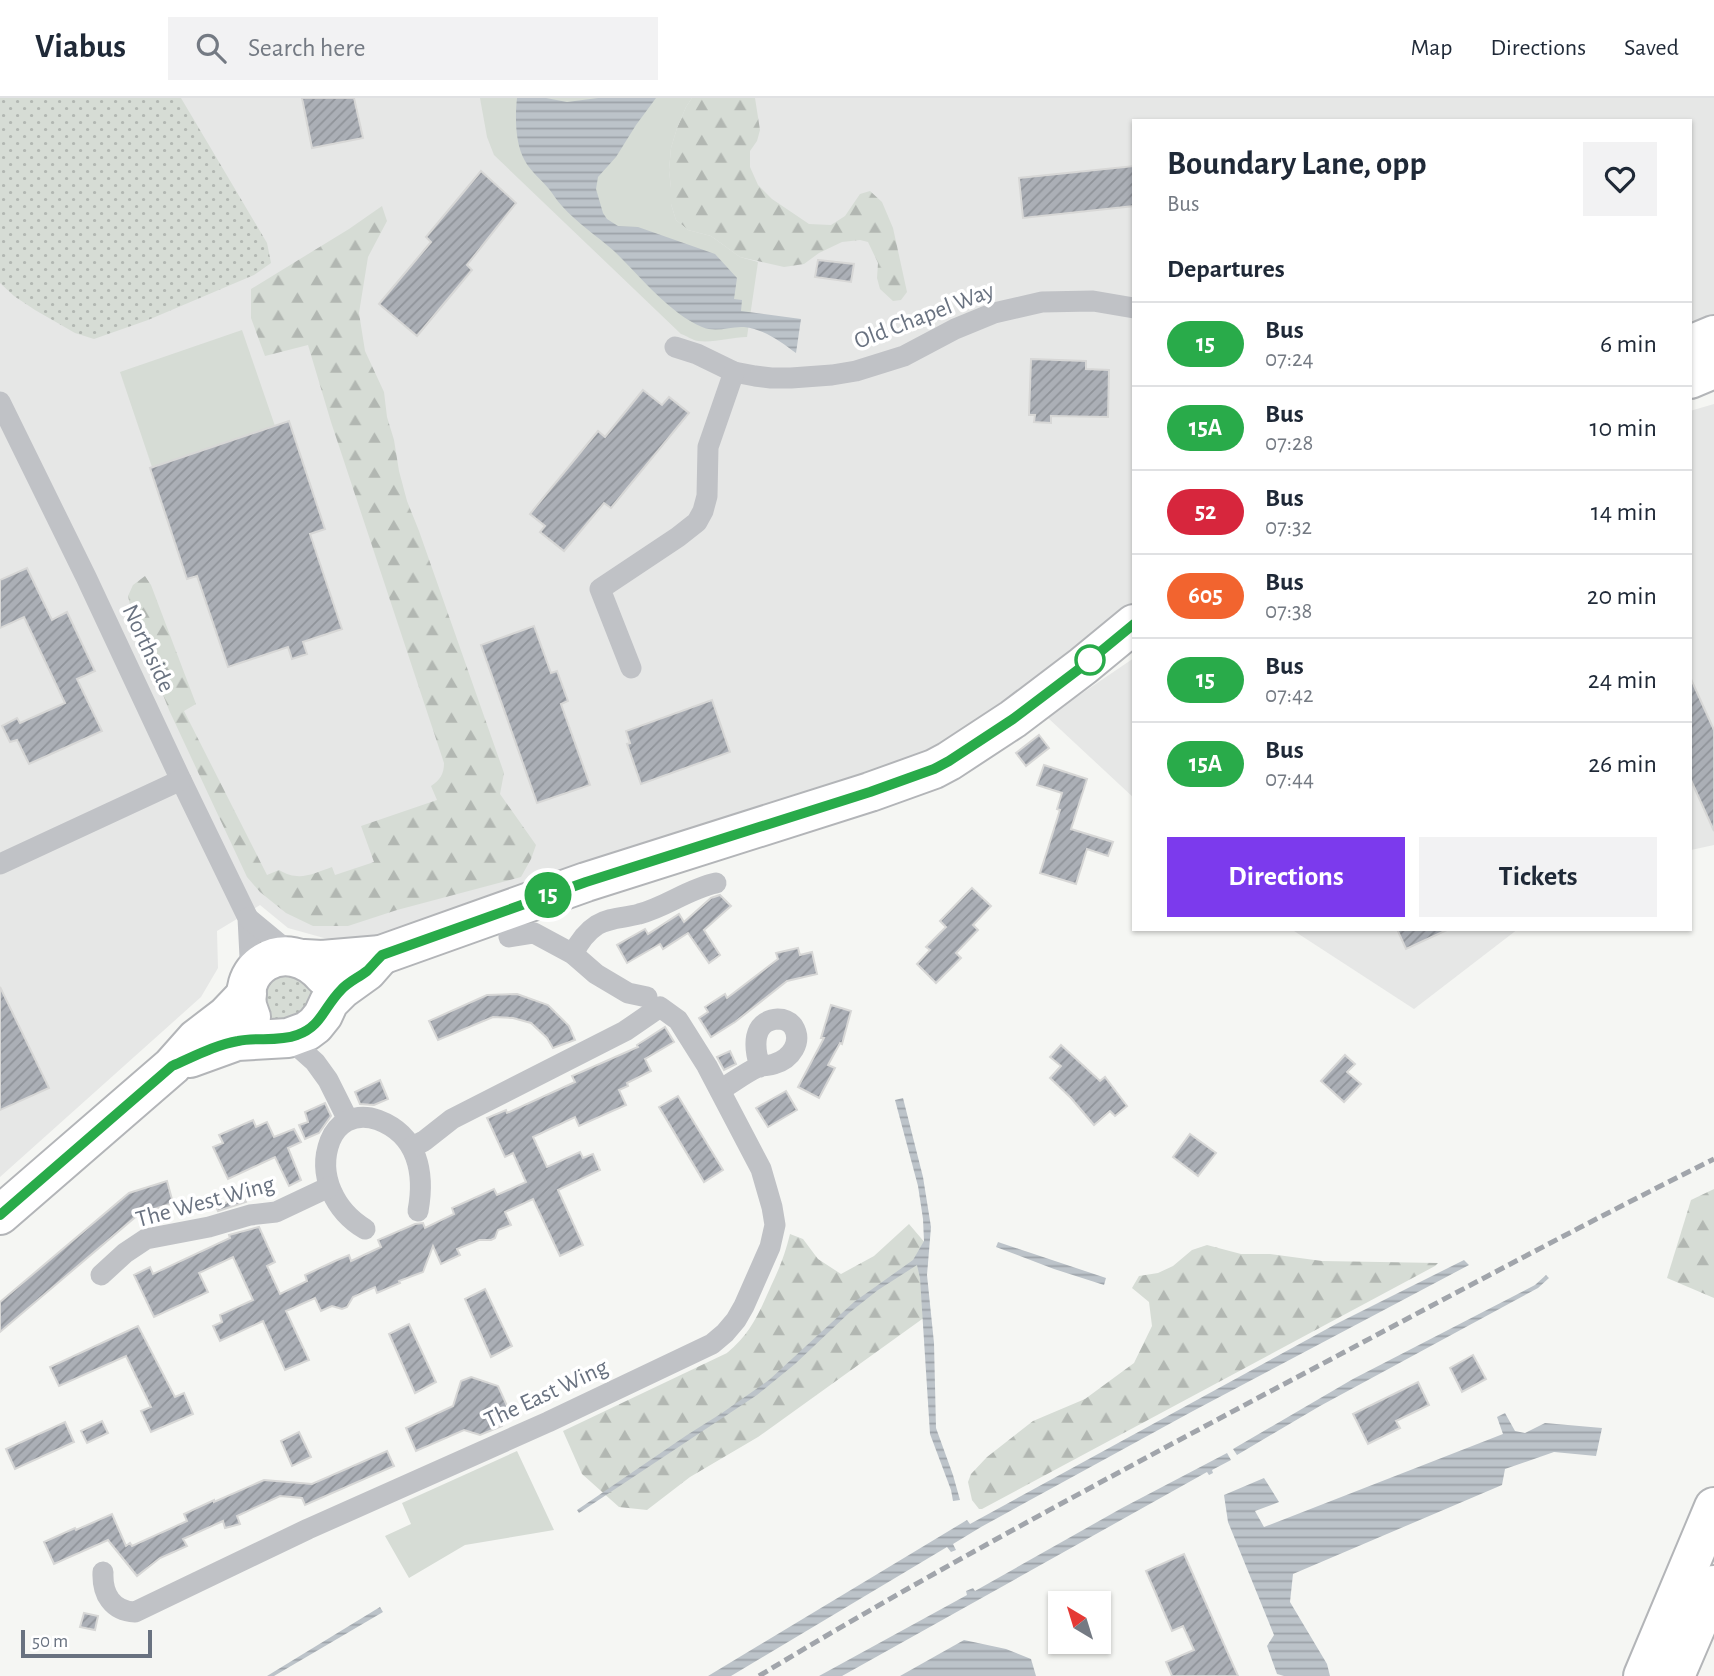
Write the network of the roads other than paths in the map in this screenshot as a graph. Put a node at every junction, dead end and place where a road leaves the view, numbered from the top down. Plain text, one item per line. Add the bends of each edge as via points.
1 (1132, 307) edge
2 (1714, 335) edge
3 (1692, 344) edge
4 (675, 347) dead end
5 (1714, 369) edge
6 (734, 372) junction
7 (1692, 378) edge
8 (0, 402) edge
9 (1132, 626) edge
10 (631, 668) dead end
11 (181, 780) junction
12 (0, 864) edge
13 (716, 883) dead end
14 (248, 918) junction
15 (509, 937) dead end
16 (573, 954) junction
17 (382, 955) junction
18 (299, 958) junction
19 (249, 986) junction
20 (654, 1002) junction
21 (326, 1009) junction
22 (282, 1038) junction
23 (172, 1066) junction
24 (760, 1067) dead end
25 (327, 1080) junction
26 (720, 1090) junction
27 (348, 1120) junction
28 (412, 1147) junction
29 (329, 1187) junction
30 (418, 1210) dead end
31 (0, 1215) edge
32 (365, 1229) dead end
33 (101, 1275) dead end
34 (1714, 1507) edge
35 (103, 1572) dead end
36 (1714, 1585) edge
37 (1643, 1676) edge
38 (1675, 1676) edge

1 - 6 street, Old Chapel Way via 1093,301 1042,302 994,313 904,356 856,371 791,378
2 - 3 highway
4 - 6 street, Old Chapel Way
5 - 7 highway
6 - 10 street via 708,447 707,496 697,522 600,589
8 - 11 street, Northside
9 - 17 highway via 1013,719 934,769 586,882
11 - 12 street
11 - 14 street, Northside
13 - 16 street via 640,914 600,923 586,933
14 - 18 street, Northside
14 - 19 street, Northside
15 - 16 street via 534,933
16 - 20 street via 602,961 636,981
17 - 18 highway
17 - 21 highway
18 - 19 highway via 265,962
18 - 21 highway via 324,977 330,993
19 - 22 highway via 247,1004 253,1021 266,1034
19 - 23 highway via 226,1016
20 - 26 street, The East Wing via 678,1020
20 - 28 street via 625,1031 452,1119
21 - 22 highway via 307,1031
21 - 25 street via 323,1050
22 - 23 highway via 237,1041
22 - 25 street via 315,1062
23 - 31 highway
24 - 26 street
25 - 27 street
26 - 35 street, The East Wing via 761,1168 775,1225 744,1306 712,1344 135,1612 114,1604 106,1594
27 - 28 street via 361,1116 384,1122
27 - 29 street via 338,1126 327,1148
28 - 30 street via 421,1184
29 - 32 street via 348,1217
29 - 33 street, The West Wing via 276,1212 146,1239
34 - 37 highway
36 - 38 highway

